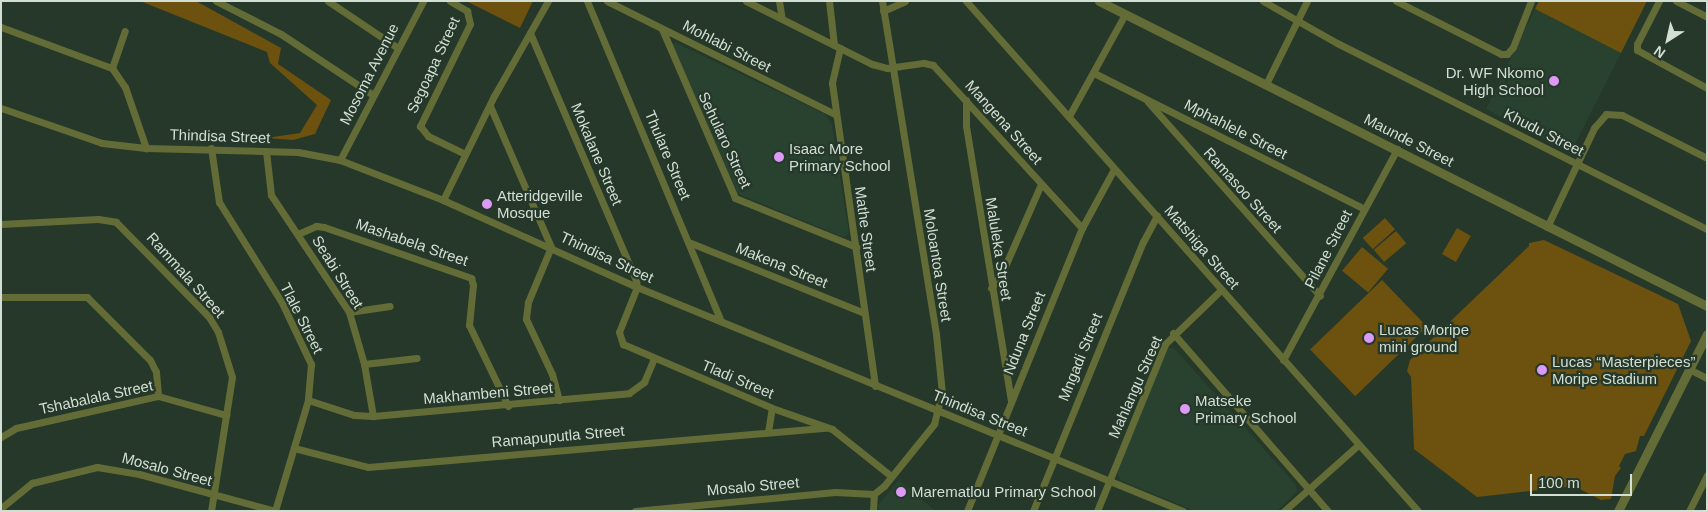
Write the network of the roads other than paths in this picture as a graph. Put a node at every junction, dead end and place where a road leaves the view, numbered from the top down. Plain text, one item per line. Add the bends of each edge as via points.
1 (216, 1) edge
2 (328, 1) edge
3 (423, 1) edge
4 (450, 1) edge
5 (548, 1) edge
6 (587, 1) edge
7 (607, 1) edge
8 (746, 1) edge
9 (779, 1) edge
10 (828, 1) edge
11 (882, 1) edge
12 (905, 1) edge
13 (966, 1) edge
14 (1099, 1) edge
15 (1263, 1) edge
16 (1307, 1) edge
17 (1396, 1) edge
18 (1531, 1) edge
19 (1658, 1) edge
20 (1676, 1) edge
21 (883, 11) junction
22 (1125, 14) junction
23 (1707, 17) edge
24 (782, 19) junction
25 (1297, 21) junction
26 (1, 26) edge
27 (662, 29) junction
28 (126, 31) dead end
29 (530, 33) junction
30 (837, 47) junction
31 (398, 48) junction
32 (112, 68) junction
33 (892, 68) junction
34 (1094, 73) junction
35 (1266, 84) junction
36 (1707, 88) edge
37 (373, 95) junction
38 (966, 100) junction
39 (1147, 100) junction
40 (490, 106) junction
41 (1, 108) edge
42 (835, 114) junction
43 (1069, 116) junction
44 (146, 148) junction
45 (211, 148) junction
46 (1397, 149) junction
47 (266, 151) junction
48 (465, 154) junction
49 (1707, 158) edge
50 (340, 160) junction
51 (1576, 164) junction
52 (1114, 169) junction
53 (1041, 184) junction
54 (443, 200) junction
55 (1364, 208) junction
56 (1158, 216) junction
57 (1, 224) edge
58 (1547, 227) junction
59 (1082, 228) junction
60 (1707, 229) edge
61 (298, 234) junction
62 (690, 243) junction
63 (551, 247) junction
64 (856, 247) junction
65 (636, 287) junction
66 (991, 288) junction
67 (1221, 290) junction
68 (1320, 296) junction
69 (1, 297) edge
70 (390, 306) dead end
71 (1707, 306) edge
72 (349, 312) junction
73 (864, 313) junction
74 (721, 321) junction
75 (1174, 334) junction
76 (1707, 334) edge
77 (417, 358) dead end
78 (654, 359) junction
79 (1283, 360) junction
80 (364, 364) junction
81 (1689, 369) junction
82 (1707, 378) edge
83 (875, 386) junction
84 (158, 396) junction
85 (308, 400) junction
86 (559, 400) junction
87 (1011, 402) junction
88 (508, 406) junction
89 (772, 408) junction
90 (939, 411) junction
91 (226, 415) junction
92 (372, 416) junction
93 (828, 428) junction
94 (768, 432) junction
95 (999, 435) junction
96 (1, 437) edge
97 (1358, 445) junction
98 (294, 448) junction
99 (1054, 458) junction
100 (1707, 475) edge
101 (891, 476) junction
102 (1110, 480) junction
103 (1308, 489) junction
104 (874, 494) junction
105 (215, 496) junction
106 (1, 508) edge
107 (646, 510) edge
108 (211, 511) edge
109 (275, 511) edge
110 (635, 511) edge
111 (872, 511) edge
112 (967, 511) edge
113 (1032, 511) edge
114 (1097, 511) edge
115 (1183, 511) edge
116 (1284, 511) edge
117 (1328, 511) edge
118 (1418, 511) edge
119 (1618, 511) edge
120 (1689, 511) edge

1 - 37 street via 275,30
2 - 31 street
3 - 31 street, Mosoma Avenue
4 - 48 street, Segoapa Street via 467,11 470,24 420,126 428,136
5 - 29 street
6 - 62 street, Thulare Street
7 - 27 street, Mohlabi Street
8 - 24 street
9 - 24 street
10 - 30 street
11 - 21 street, Moloantoa Street
12 - 21 street
13 - 43 street, Matshiga Street
14 - 22 street, Maunde Street
15 - 25 street, Khudu Street
16 - 25 street
17 - 18 street via 1501,54 1512,49
19 - 36 street via 1637,44 1639,53
20 - 23 street
21 - 33 street, Moloantoa Street
22 - 34 street
22 - 35 street, Maunde Street
24 - 30 street
25 - 35 street
25 - 51 street, Khudu Street
26 - 32 street
27 - 42 street, Mohlabi Street
27 - 64 street, Sehularo Street via 735,198
28 - 32 street
29 - 40 street
29 - 65 street, Mokalane Street
30 - 33 street via 872,64
30 - 42 street, Mathe Street via 832,72
31 - 37 street, Mosoma Avenue
32 - 44 street via 125,87
33 - 38 street, Mangena Street via 924,63 933,65
33 - 90 street, Moloantoa Street via 939,357
34 - 39 street, Mphahlele Street
34 - 43 street
35 - 46 street, Maunde Street
37 - 50 street, Mosoma Avenue
38 - 53 street, Mangena Street
38 - 66 street, Maluleka Street via 964,118
39 - 55 street, Mphahlele Street
39 - 68 street, Ramasoo Street
40 - 48 street
40 - 63 street
41 - 44 street, Thindisa Street via 94,141
42 - 64 street, Mathe Street
43 - 52 street, Matshiga Street
44 - 45 street, Thindisa Street
45 - 47 street, Thindisa Street
45 - 85 street, Tlale Street via 219,202 282,304 308,356 312,378
46 - 55 street, Pilane Street
46 - 58 street, Maunde Street
47 - 50 street, Thindisa Street via 313,153
47 - 61 street, Seabi Street via 271,195
48 - 54 street
49 - 51 street via 1611,112 1598,122
50 - 54 street, Thindisa Street
51 - 58 street
51 - 60 street, Khudu Street
52 - 56 street, Matshiga Street
52 - 59 street, Nduna Street
53 - 59 street, Mangena Street
53 - 66 street via 1002,273
54 - 63 street, Thindisa Street
55 - 68 street, Pilane Street
56 - 67 street, Matshiga Street
56 - 99 street, Mngadi Street via 1143,242
57 - 91 street, Rammala Street via 98,219 120,225 215,327 231,372
58 - 71 street, Maunde Street
59 - 87 street, Nduna Street
61 - 72 street, Seabi Street
61 - 88 street, Mashabela Street via 316,226 334,230 470,278 473,285 469,325
62 - 73 street, Makena Street
62 - 74 street, Thulare Street
63 - 65 street, Thindisa Street
63 - 86 street via 528,302 526,319 552,374
64 - 73 street, Mathe Street
65 - 74 street, Thindisa Street
65 - 78 street, Tladi Street via 620,338 627,347
66 - 87 street, Maluleka Street
67 - 75 street, Mahlangu Street
67 - 79 street, Matshiga Street
68 - 79 street, Pilane Street
69 - 84 street via 87,298 150,360 156,372
70 - 72 street
72 - 80 street, Seabi Street
73 - 83 street, Mathe Street
74 - 83 street, Thindisa Street
75 - 102 street, Mahlangu Street via 1161,353
75 - 103 street
76 - 81 street
77 - 80 street
78 - 86 street, Makhambeni Street via 644,382 634,391
78 - 89 street, Tladi Street
79 - 97 street, Matshiga Street
80 - 92 street, Seabi Street
81 - 82 street
81 - 119 street
83 - 90 street, Thindisa Street
84 - 91 street, Tshabalala Street
84 - 96 street, Tshabalala Street via 16,428
85 - 92 street, Makhambeni Street via 354,416
85 - 98 street, Tlale Street
86 - 88 street, Makhambeni Street
87 - 95 street, Nduna Street
88 - 92 street, Makhambeni Street
89 - 93 street, Tladi Street
89 - 94 street
90 - 95 street, Thindisa Street
90 - 101 street, Moloantoa Street via 926,435
91 - 105 street, Rammala Street
93 - 94 street, Ramapuputla Street
93 - 101 street, Tladi Street
94 - 98 street, Ramapuputla Street via 368,467
95 - 99 street, Thindisa Street
95 - 112 street, Nduna Street
97 - 103 street
97 - 118 street, Matshiga Street
98 - 109 street, Tlale Street
99 - 102 street, Thindisa Street
99 - 113 street, Mngadi Street
100 - 120 street
101 - 104 street, Moloantoa Street
102 - 114 street, Mahlangu Street
102 - 115 street, Thindisa Street
103 - 116 street
103 - 117 street
104 - 107 street, Mosalo Street via 834,492
104 - 111 street
105 - 106 street, Mosalo Street via 130,471 97,467 32,483
105 - 108 street, Rammala Street
105 - 109 street, Mosalo Street
107 - 110 street, Mosalo Street

